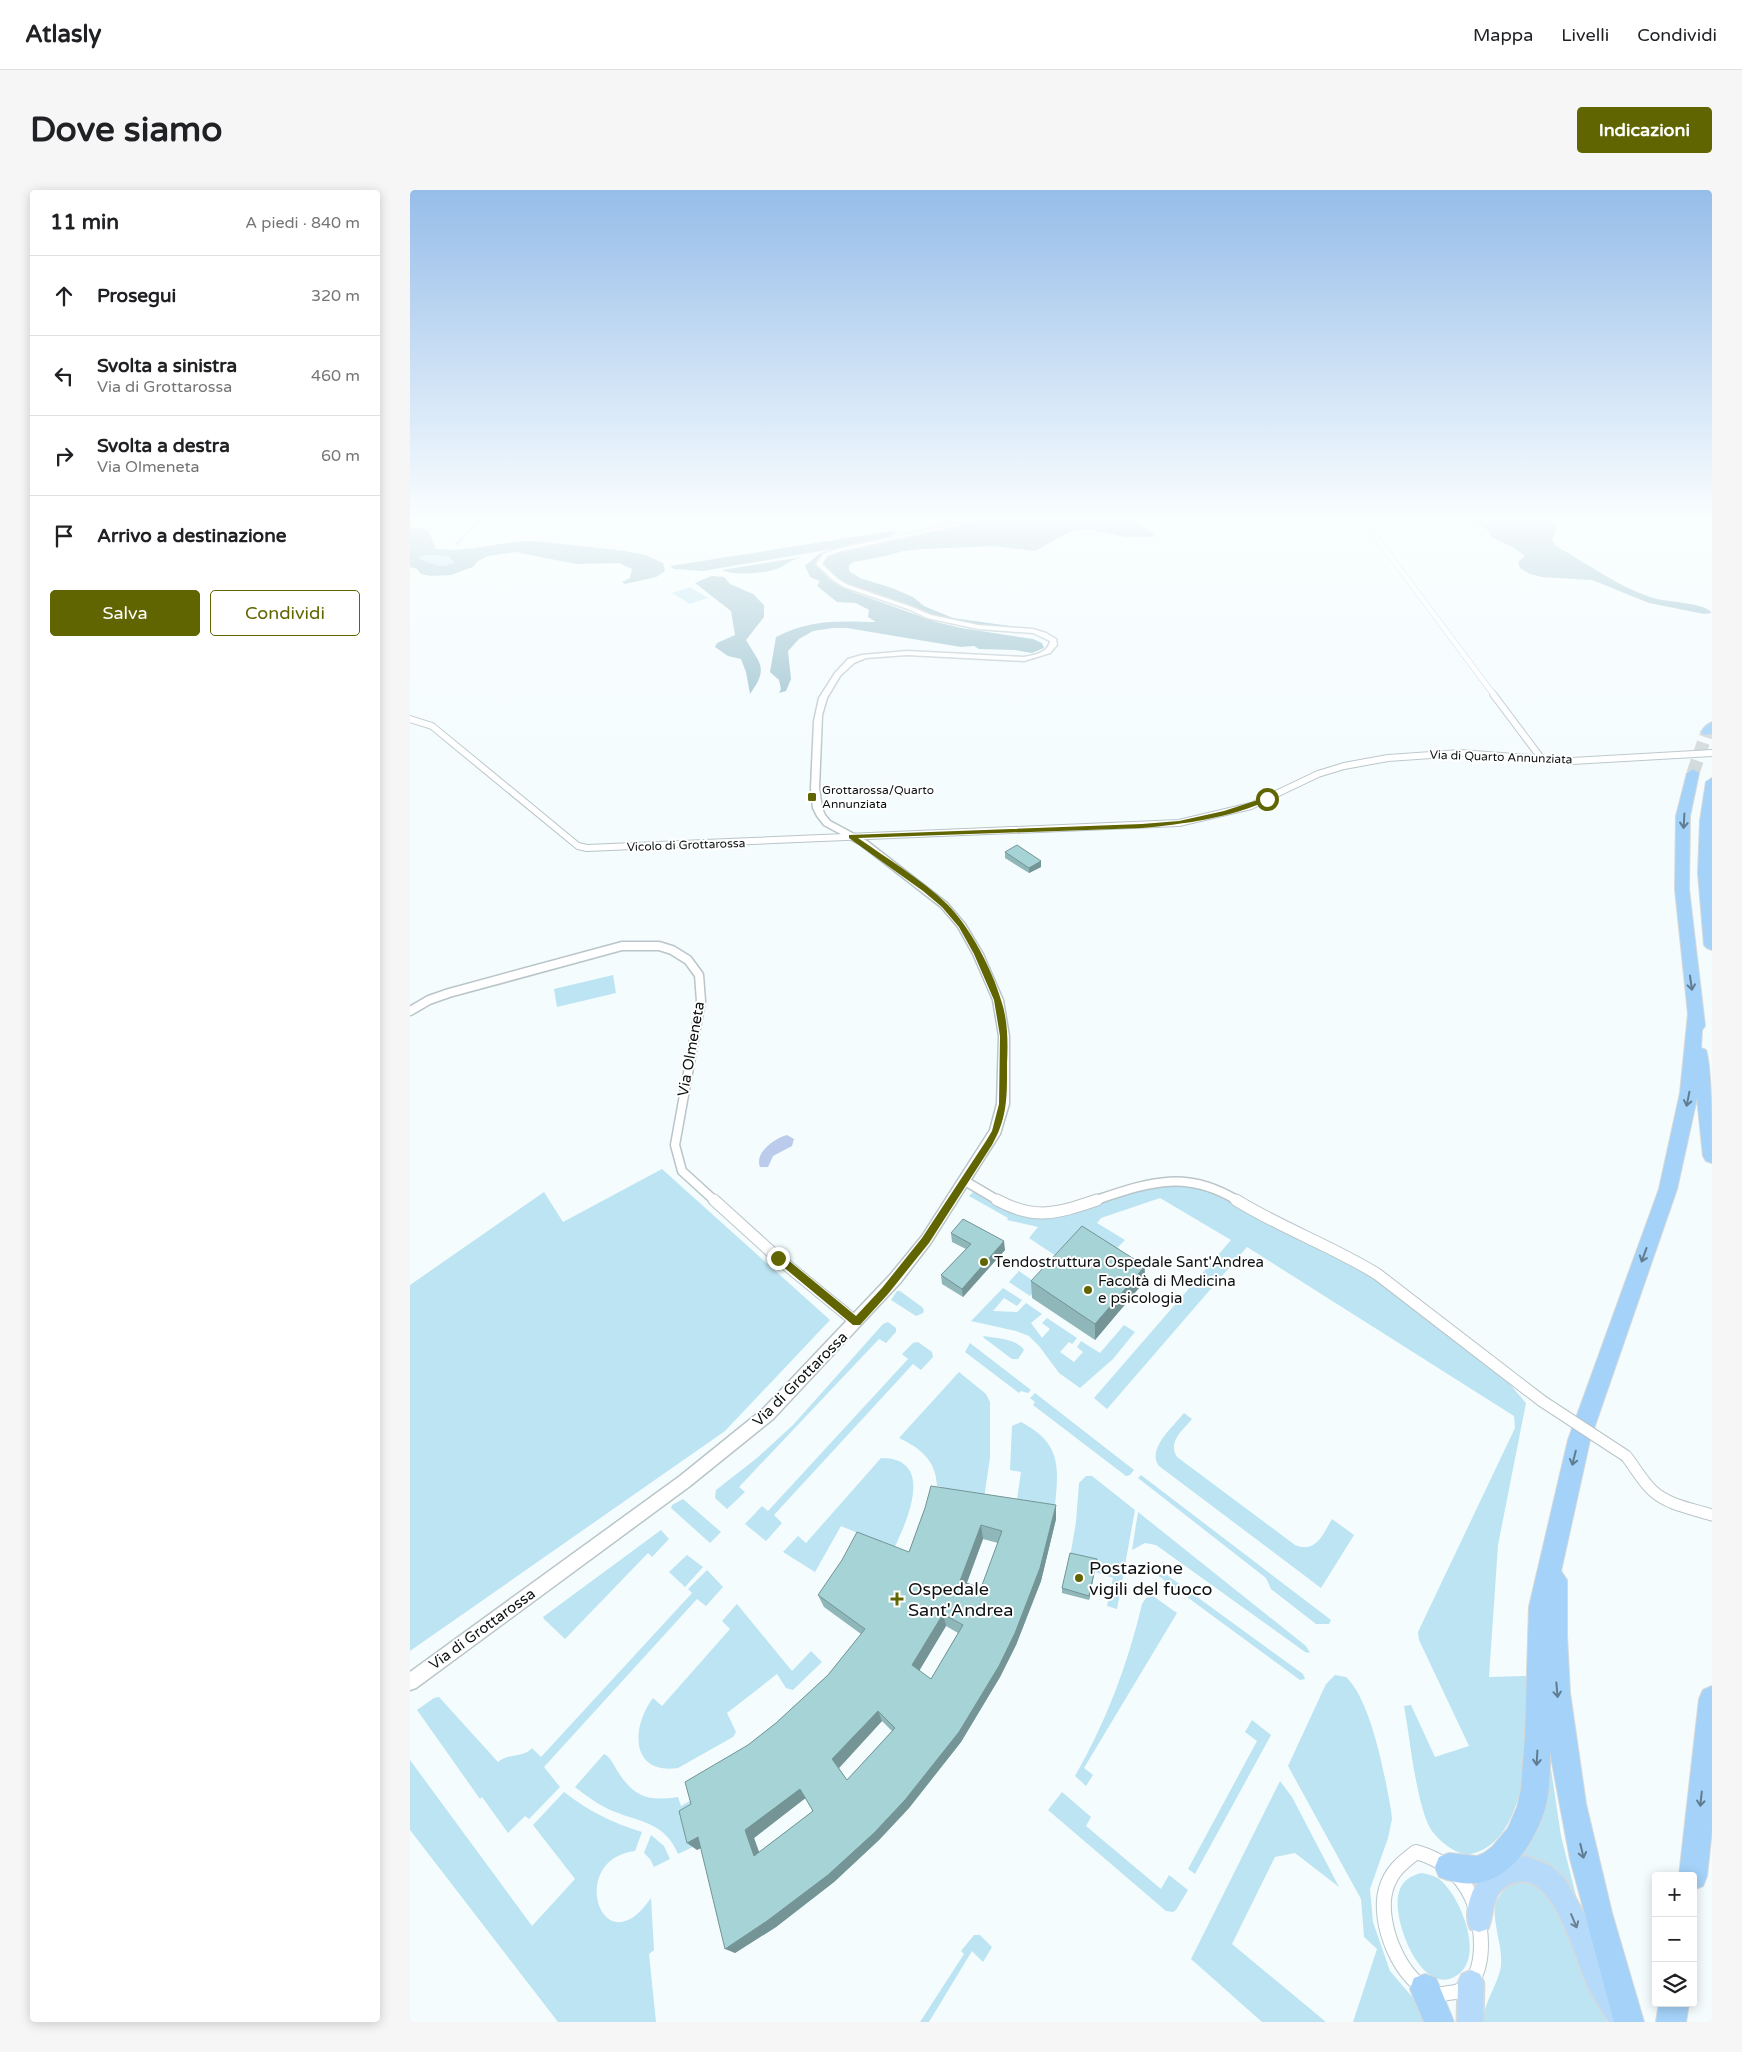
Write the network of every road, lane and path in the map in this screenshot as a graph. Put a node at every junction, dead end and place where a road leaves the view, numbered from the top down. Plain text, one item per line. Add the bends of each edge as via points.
1 (903, 605) edge
2 (1427, 605) edge
3 (410, 719) edge
4 (1712, 753) edge
5 (1541, 758) junction
6 (1693, 773) tunnel mouth
7 (1712, 782) tunnel mouth
8 (534, 809) joint
9 (852, 836) junction
10 (1712, 945) edge
11 (410, 1011) edge
12 (1695, 1015) junction
13 (1712, 1156) edge
14 (965, 1181) junction
15 (856, 1322) junction
16 (1662, 1497) joint
17 (1712, 1515) edge
18 (1557, 1537) junction
19 (410, 1682) edge
20 (1712, 1699) edge
21 (1449, 1867) junction
22 (1693, 1872) edge
23 (1478, 1920) junction
24 (1471, 1983) junction
25 (1425, 1989) junction
26 (1673, 2007) edge
27 (1439, 2022) edge
28 (1470, 2022) edge
29 (1624, 2022) edge
30 (1629, 2022) edge
31 (1671, 2022) edge

1 - 9 street, Via di Grottarossa via 929,617 978,627 1044,634 1054,640 1054,646 1033,658 886,653 860,656 845,665 820,706 816,802 822,818
2 - 5 street
3 - 8 street via 432,726
4 - 5 street, Via di Quarto Annunziata via 1572,761
5 - 9 street, Via di Quarto Annunziata via 1451,754 1367,761 1318,774 1251,806 1179,823
6 -> 12 highway via 1683,816 1682,889
7 - 10 highway via 1705,873
8 - 9 street, Vicolo di Grottarossa via 584,848 786,842
9 - 14 street, Via di Grottarossa via 925,889 952,914 978,954 998,1000 1004,1036 1003,1104 996,1131
11 - 15 street, Via Olmeneta via 449,993 622,946 660,946 688,960 699,975 701,1001 675,1146 682,1171 778,1258
12 - 13 highway
12 -> 18 highway via 1689,1093 1668,1189 1579,1440
14 - 15 street, Via di Grottarossa via 926,1240
14 - 16 street, bridge via 1004,1203 1038,1213 1074,1207 1152,1184 1203,1184 1375,1273 1517,1384 1626,1456 1653,1491
15 - 19 street, Via di Grottarossa via 768,1414 712,1461
16 - 17 street
18 -> 21 highway via 1541,1606 1535,1789 1531,1808 1518,1838 1494,1863 1477,1870
18 -> 30 highway via 1554,1652 1560,1726 1578,1834 1598,1920
20 -> 22 highway
21 - 23 street via 1468,1892
21 - 25 street via 1427,1854 1416,1852 1406,1856 1391,1873 1384,1897 1383,1913 1391,1946 1407,1972
23 - 24 street via 1482,1947 1477,1973
23 -> 29 highway via 1485,1893 1500,1875 1521,1868 1542,1875 1563,1895 1598,1980
24 - 25 street via 1453,1994 1444,1995
24 - 28 highway
25 - 27 highway
26 - 31 highway

